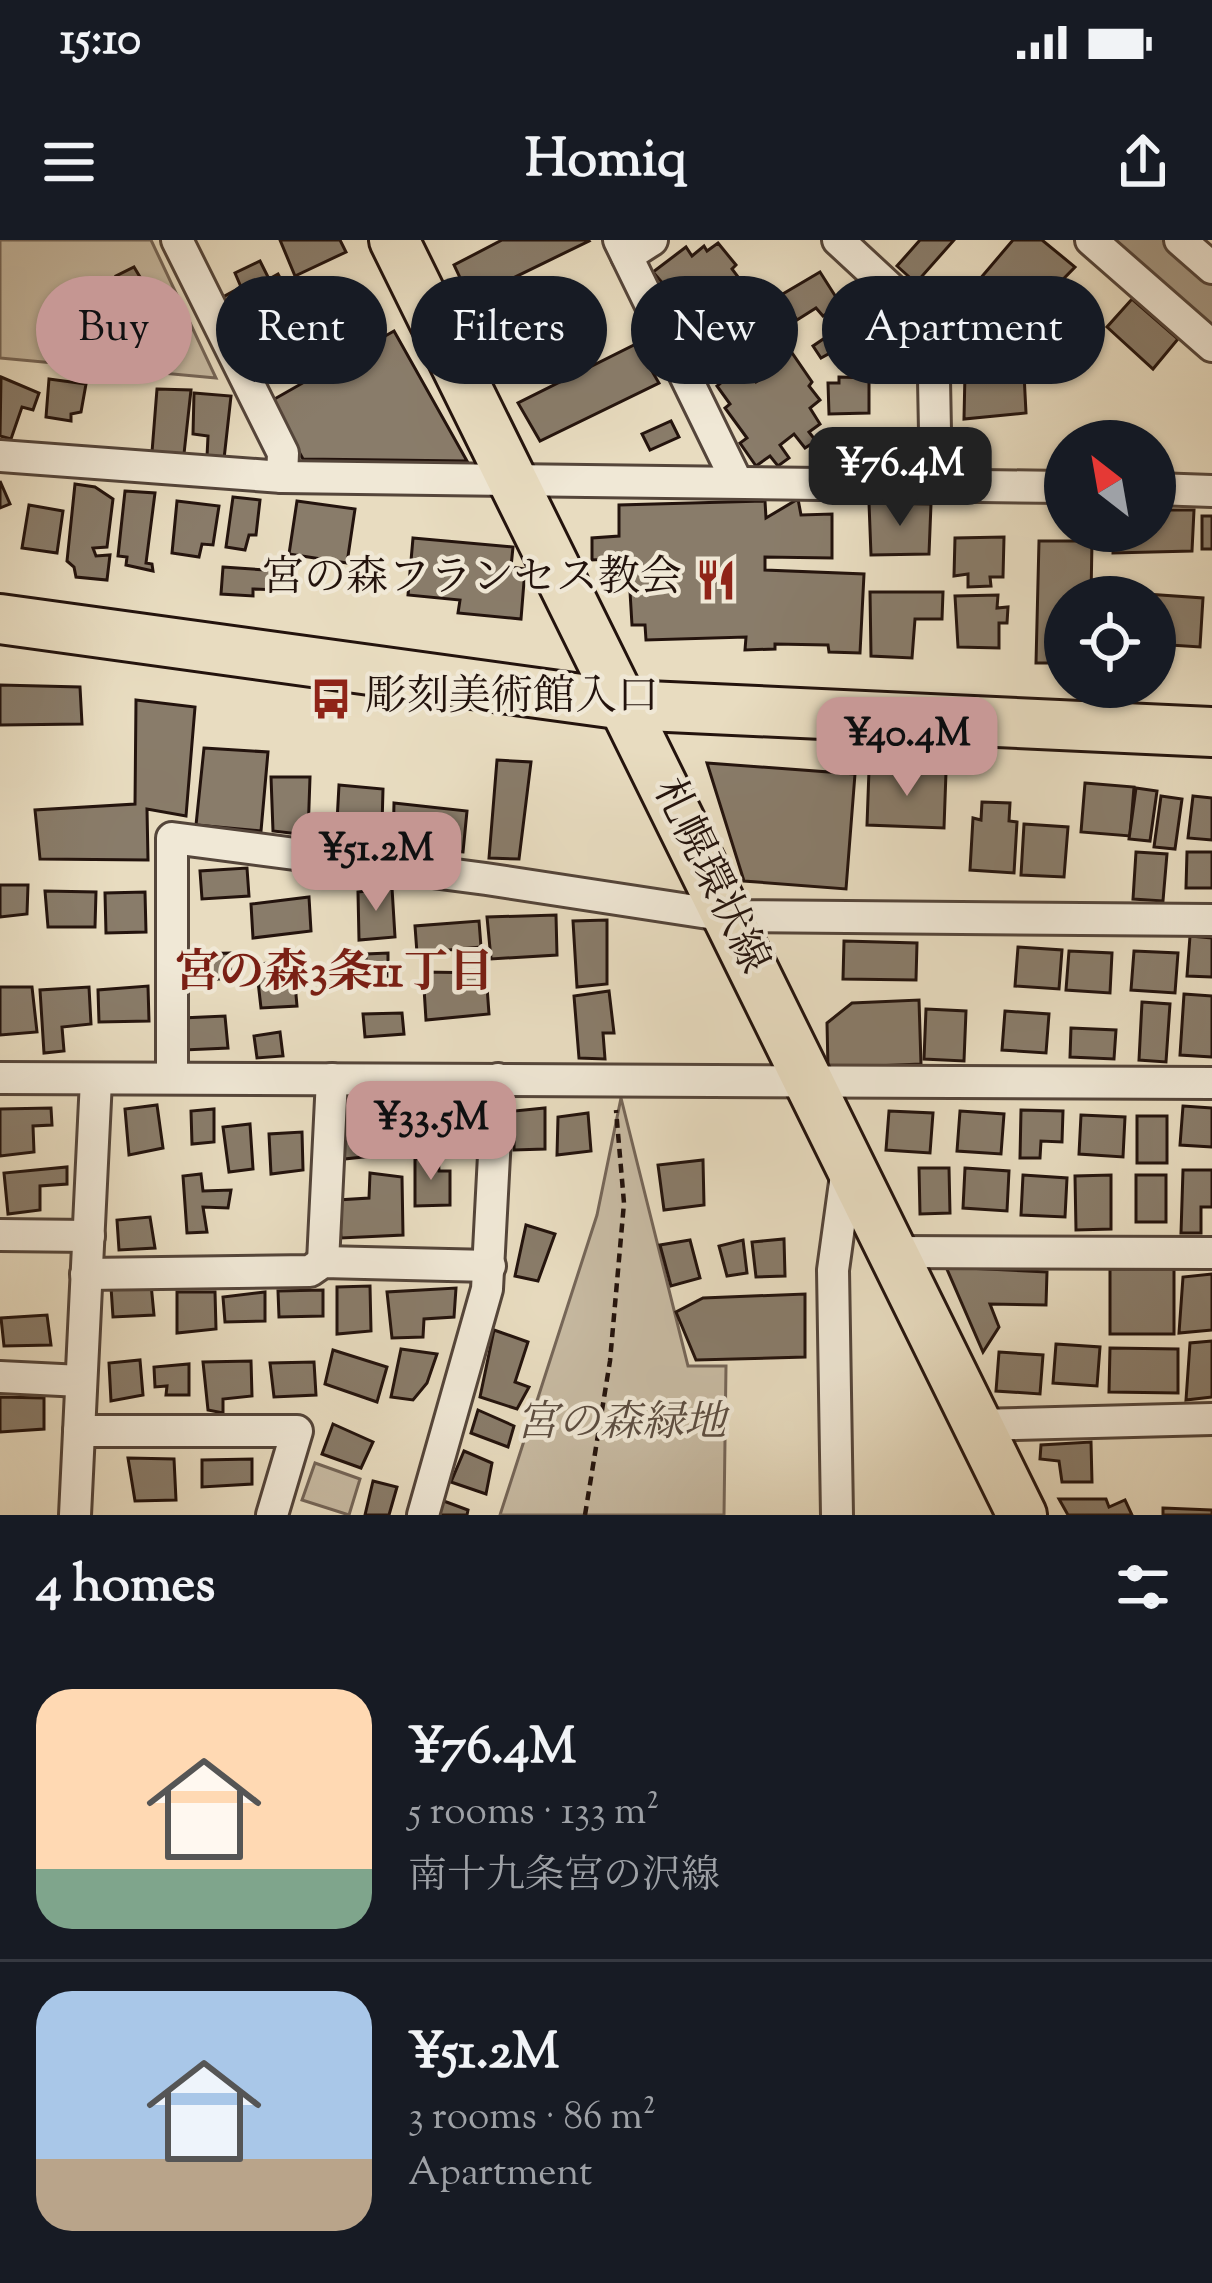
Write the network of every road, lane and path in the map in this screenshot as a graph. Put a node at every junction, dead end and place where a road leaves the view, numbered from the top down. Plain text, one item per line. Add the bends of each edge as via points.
1 (178, 240) edge
2 (394, 240) edge
3 (838, 240) edge
4 (1091, 240) edge
5 (1180, 240) edge
6 (633, 245) edge
7 (1212, 268) edge
8 (1212, 346) edge
9 (0, 456) edge
10 (282, 477) junction
11 (514, 482) junction
12 (736, 482) junction
13 (936, 483) junction
14 (1044, 486) edge
15 (1176, 490) edge
16 (1212, 491) edge
17 (0, 619) edge
18 (625, 705) junction
19 (1212, 732) edge
20 (728, 916) junction
21 (1212, 920) edge
22 (172, 1077) junction
23 (0, 1078) edge
24 (498, 1078) junction
25 (95, 1079) junction
26 (332, 1079) junction
27 (809, 1082) junction
28 (1212, 1083) edge
29 (615, 1101) dead end
30 (848, 1162) junction
31 (0, 1235) edge
32 (89, 1236) junction
33 (892, 1252) junction
34 (1212, 1253) edge
35 (323, 1262) junction
36 (490, 1266) junction
37 (86, 1274) junction
38 (0, 1377) edge
39 (82, 1381) junction
40 (1212, 1419) edge
41 (977, 1425) junction
42 (80, 1431) junction
43 (75, 1515) edge
44 (272, 1515) edge
45 (423, 1515) edge
46 (585, 1515) edge
47 (837, 1515) edge
48 (1022, 1515) edge

1 - 10 street via 283,453
2 - 11 main road, 札幌環状線
3 - 13 street via 932,328
4 - 8 street
5 - 7 street
6 - 12 street
9 - 10 street
10 - 11 street
11 - 12 street
11 - 18 main road, 札幌環状線
12 - 13 street
13 - 14 street
15 - 16 street
17 - 18 main road
18 - 19 main road
18 - 20 main road, 札幌環状線
20 - 21 street
20 - 22 street via 172,838
20 - 27 main road, 札幌環状線
22 - 25 street
22 - 26 street
23 - 25 street
24 - 26 street
24 - 27 street
24 - 36 street
25 - 32 street
26 - 35 street
27 - 28 street
27 - 30 main road, 札幌環状線
29 - 46 path via 624,1203
30 - 33 main road, 札幌環状線
30 - 47 street via 833,1270
31 - 32 street
32 - 37 street
33 - 34 street
33 - 41 main road, 札幌環状線
35 - 36 street
35 - 37 street via 310,1271
36 - 45 street
37 - 39 street
38 - 39 street
39 - 42 street
40 - 41 street
41 - 48 main road, 札幌環状線
42 - 43 street
42 - 44 street via 297,1431

